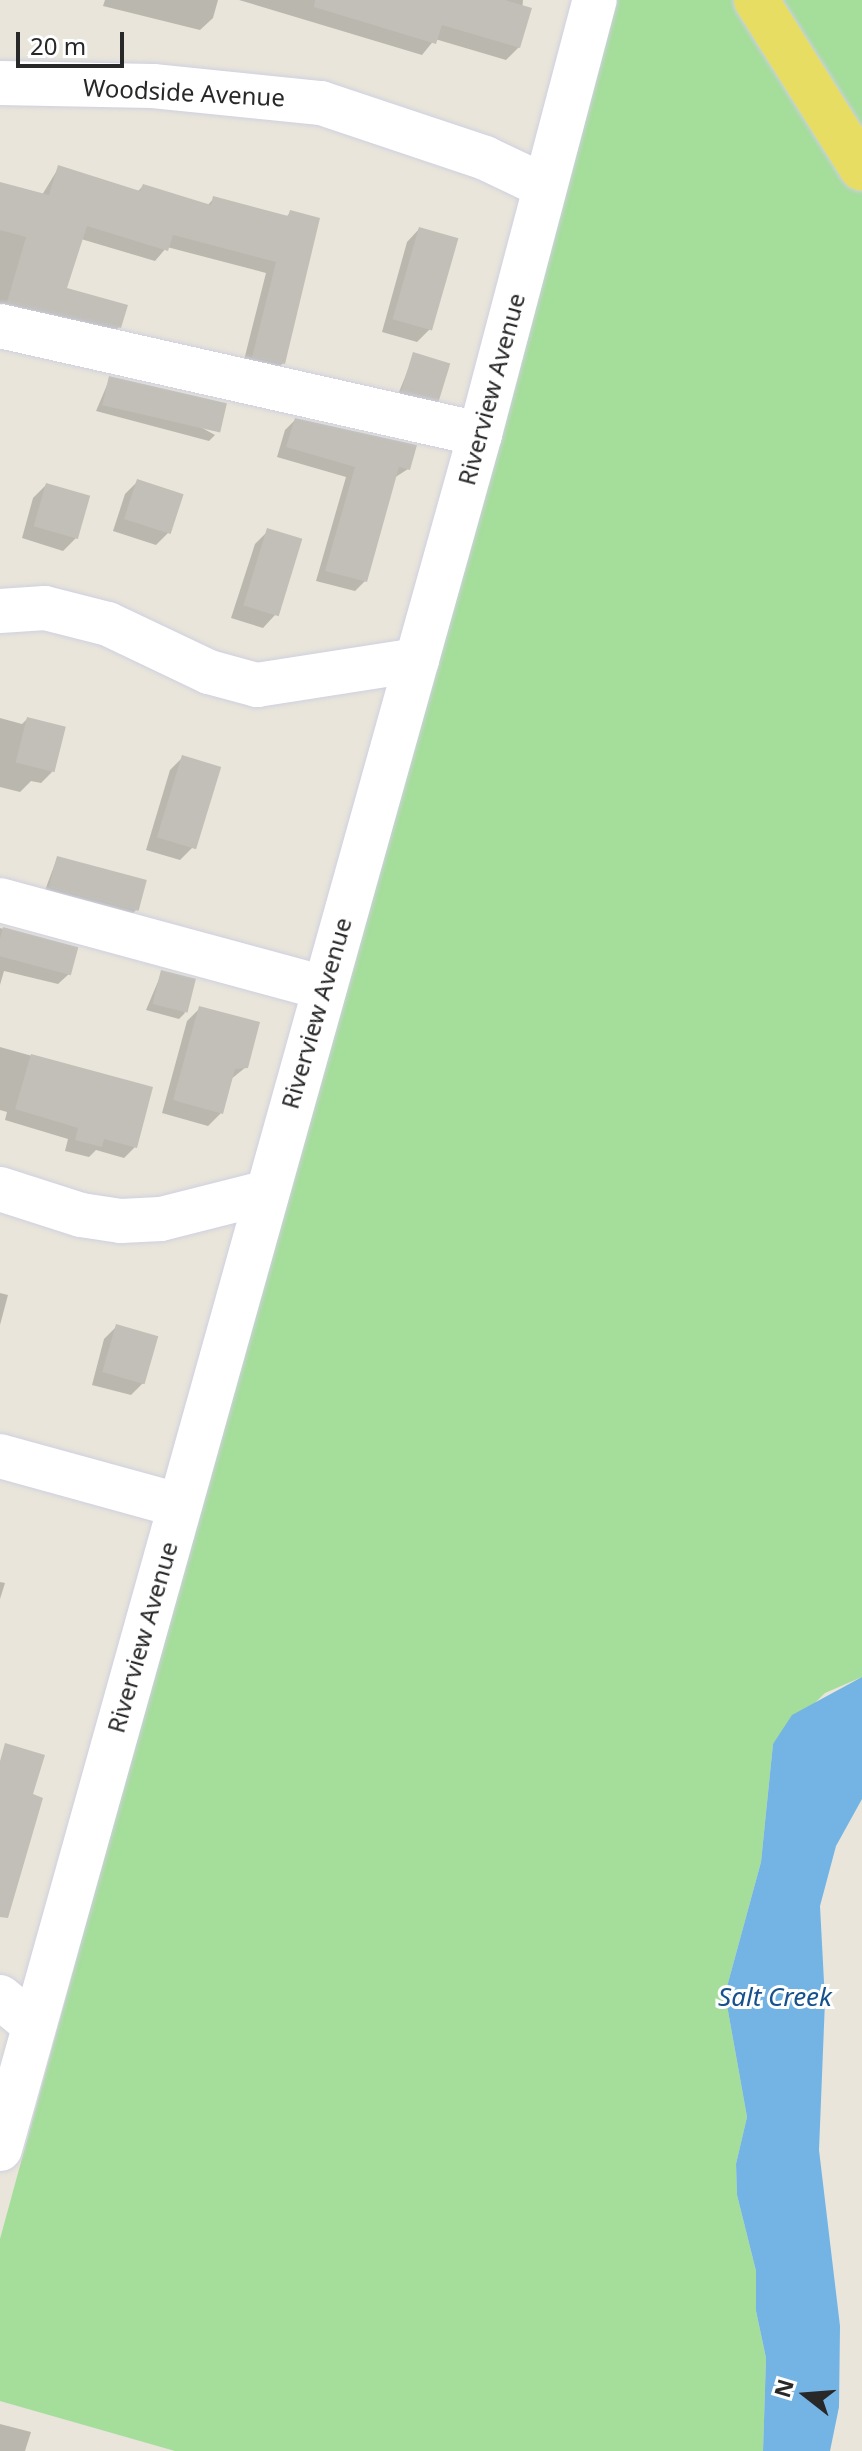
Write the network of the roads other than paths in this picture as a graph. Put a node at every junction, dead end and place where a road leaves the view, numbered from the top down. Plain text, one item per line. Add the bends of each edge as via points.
1 (595, 0) edge
2 (756, 0) edge
3 (0, 83) edge
4 (862, 169) edge
5 (544, 186) junction
6 (0, 326) edge
7 (480, 434) junction
8 (0, 611) edge
9 (417, 660) junction
10 (0, 900) edge
11 (323, 988) junction
12 (0, 1189) edge
13 (264, 1193) junction
14 (0, 1456) edge
15 (178, 1505) junction
16 (0, 1997) edge
17 (34, 2025) junction
18 (0, 2149) edge

1 - 5 street, Riverview Avenue
2 - 4 main road
3 - 5 street, Woodside Avenue via 153,86 321,103 485,158
5 - 7 street, Riverview Avenue
6 - 7 street
7 - 9 street, Riverview Avenue
8 - 9 street via 45,608 108,624 209,672 257,685
9 - 11 street, Riverview Avenue
10 - 11 street
11 - 13 street, Riverview Avenue
12 - 13 street via 81,1215 121,1221 161,1219
13 - 15 street, Riverview Avenue
14 - 15 street
15 - 17 street, Riverview Avenue
16 - 17 street
17 - 18 street, Riverview Avenue

